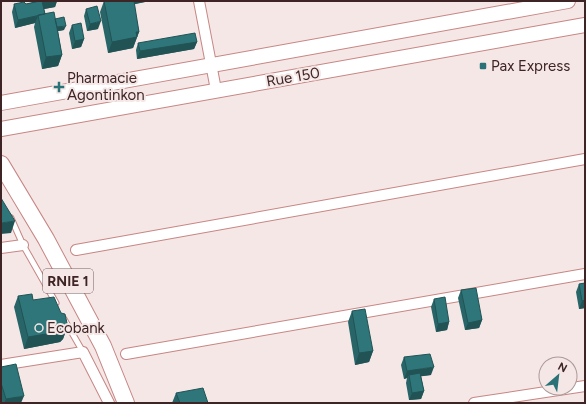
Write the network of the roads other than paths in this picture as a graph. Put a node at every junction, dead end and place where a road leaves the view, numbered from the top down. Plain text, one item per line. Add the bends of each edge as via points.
1 (199, 1) edge
2 (568, 1) edge
3 (585, 25) edge
4 (211, 65) junction
5 (216, 90) junction
6 (1, 103) edge
7 (1, 129) edge
8 (585, 159) edge
9 (1, 164) edge
10 (8, 213) edge
11 (23, 245) junction
12 (1, 248) edge
13 (76, 250) dead end
14 (585, 274) edge
15 (83, 352) junction
16 (126, 354) dead end
17 (1, 365) edge
18 (585, 386) edge
19 (109, 403) edge
20 (126, 403) edge
21 (474, 403) edge

1 - 4 street
2 - 4 main road, Rue 150
3 - 5 main road, Rue 150
4 - 5 street
4 - 6 main road, Rue 150
5 - 7 main road, Rue 150
8 - 13 street
9 - 20 highway, RNIE 1 via 46,239 103,346
10 - 11 lane
11 - 12 street
11 - 15 lane
14 - 16 street
15 - 17 street
15 - 19 street
18 - 21 street

